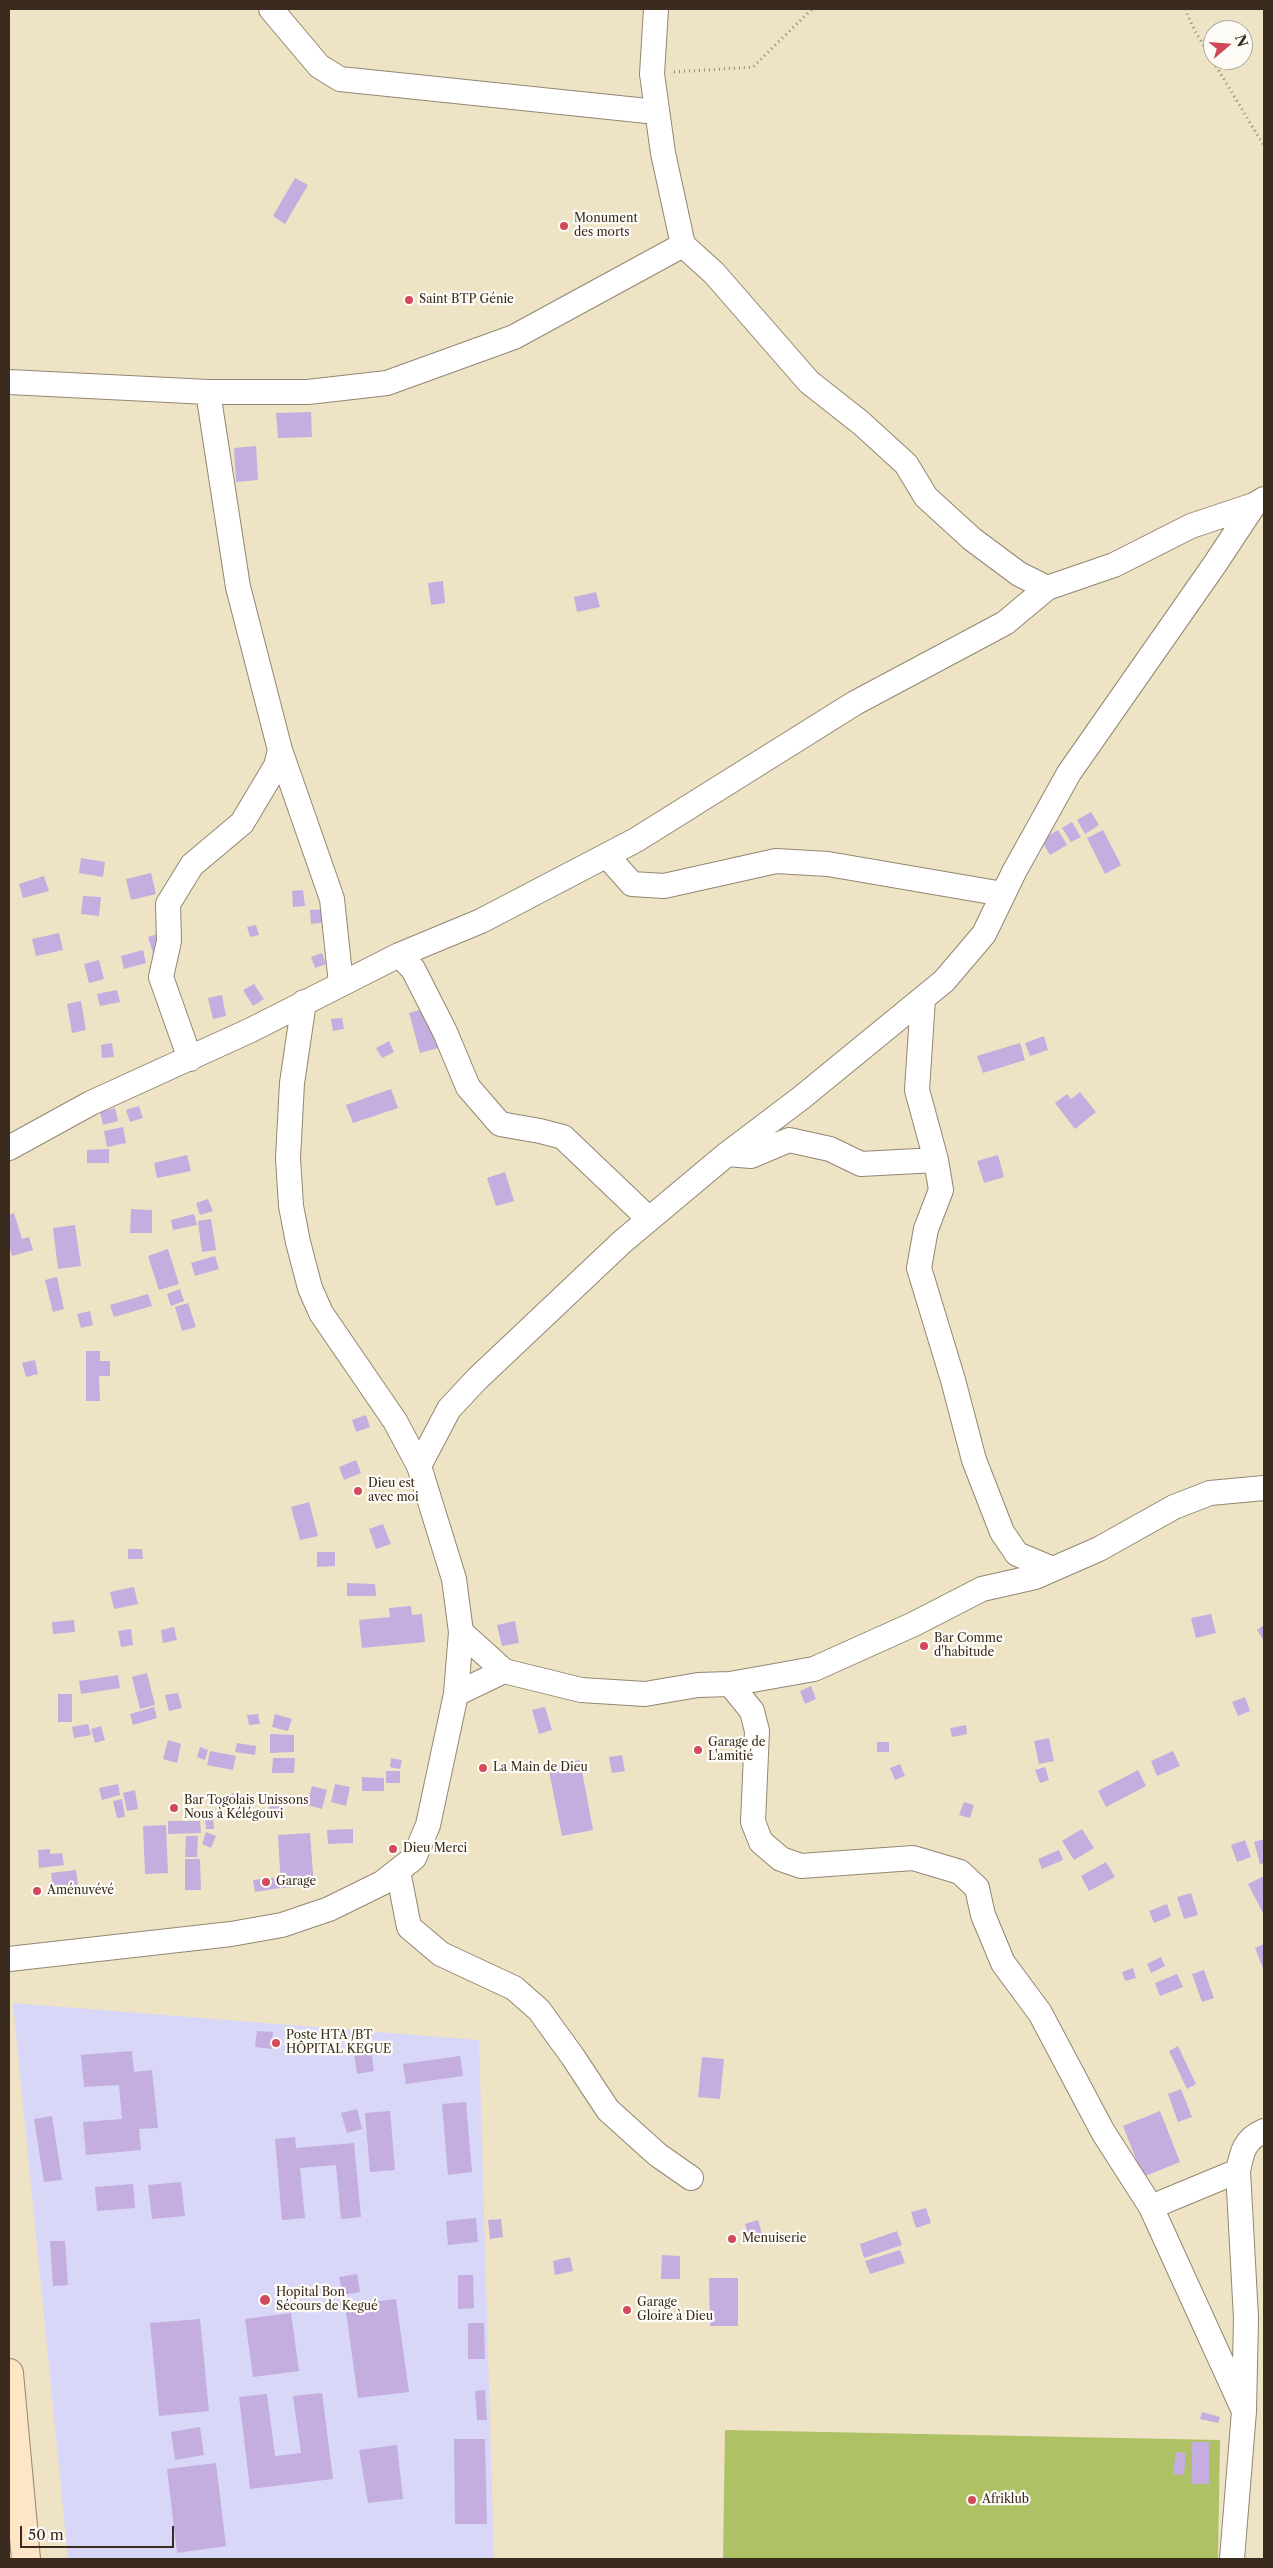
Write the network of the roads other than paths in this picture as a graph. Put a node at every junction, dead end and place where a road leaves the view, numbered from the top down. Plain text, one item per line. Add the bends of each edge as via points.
1 (270, 9) edge
2 (656, 9) edge
3 (657, 112) junction
4 (683, 245) junction
5 (9, 382) edge
6 (208, 392) junction
7 (1259, 502) edge
8 (1047, 588) junction
9 (280, 750) junction
10 (607, 856) junction
11 (1003, 894) junction
12 (399, 955) junction
13 (341, 984) junction
14 (923, 999) junction
15 (304, 1002) junction
16 (190, 1059) junction
17 (9, 1148) edge
18 (726, 1154) junction
19 (936, 1160) junction
20 (649, 1219) junction
21 (419, 1466) junction
22 (1264, 1488) edge
23 (1053, 1569) junction
24 (461, 1632) junction
25 (504, 1671) junction
26 (730, 1684) junction
27 (456, 1694) junction
28 (398, 1871) junction
29 (9, 1959) edge
30 (1264, 2131) edge
31 (1238, 2171) junction
32 (691, 2178) dead end
33 (1151, 2206) junction
34 (9, 2373) edge
35 (1244, 2412) junction
36 (26, 2559) edge
37 (1232, 2559) edge

1 - 3 street via 318,66 340,79
2 - 3 street via 652,74
3 - 4 street
4 - 6 street via 514,338 387,383 308,392
4 - 8 street via 714,273 809,382 861,422 906,464 926,497 972,539 1019,574
5 - 6 street
6 - 9 street via 238,587
7 - 8 street via 1191,526 1114,565
7 - 11 street via 1069,773
8 - 10 street via 1005,623 854,703
9 - 13 street via 332,899
9 - 16 street via 276,766 242,822 192,865 168,904 169,941 161,977
10 - 11 street via 632,884 664,886 776,861 828,864
10 - 12 street via 481,921
11 - 14 street via 984,934 944,981
12 - 13 street
12 - 20 street via 413,969 468,1087 500,1124 563,1137
13 - 15 street
14 - 18 street
14 - 19 street via 917,1090
15 - 16 street
15 - 21 street via 292,1083 288,1158 291,1206 298,1242 310,1288 321,1313 395,1421
16 - 17 street via 91,1103
18 - 19 street via 751,1156 789,1140 830,1149 861,1164
18 - 20 street
19 - 23 street via 941,1190 926,1229 919,1268 954,1380 974,1460 1002,1532 1017,1554
20 - 21 street via 454,1403
21 - 24 street via 454,1580
22 - 23 street via 1210,1493 1174,1507 1099,1549
23 - 26 street via 982,1589 814,1669
24 - 25 street
24 - 27 street
25 - 26 street via 581,1690 645,1694 698,1685
25 - 27 street
26 - 33 street via 752,1711 757,1731 753,1822 761,1842 781,1860 800,1866 913,1858 960,1872 978,1888 983,1915 1003,1963 1040,2013 1103,2132
27 - 28 street via 428,1825 414,1858
28 - 29 street via 382,1884 329,1910 282,1925 231,1934
28 - 32 street via 409,1926 441,1954 514,1988 539,2010 608,2110 658,2155
30 - 31 street via 1250,2139 1242,2150
31 - 33 street
31 - 35 street via 1246,2318
33 - 35 street
34 - 36 main road
35 - 37 street

